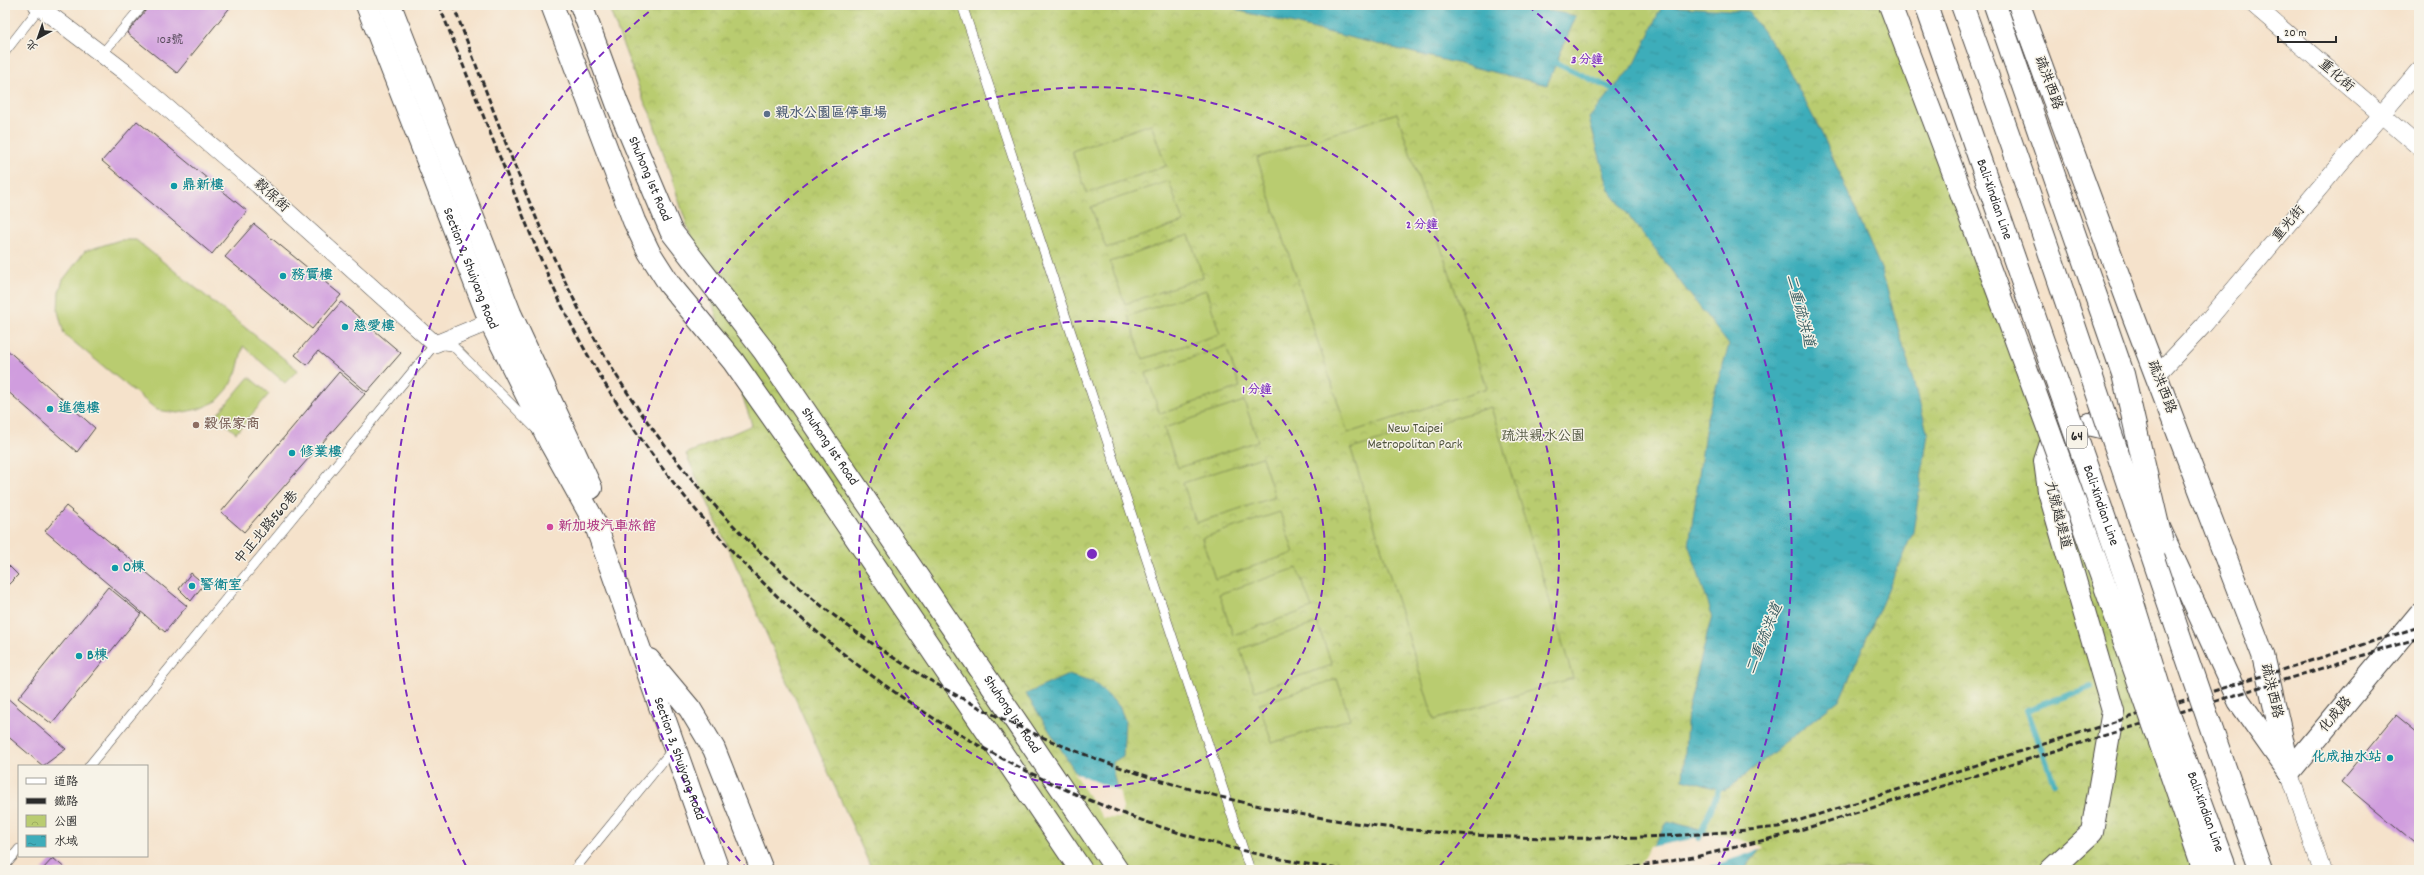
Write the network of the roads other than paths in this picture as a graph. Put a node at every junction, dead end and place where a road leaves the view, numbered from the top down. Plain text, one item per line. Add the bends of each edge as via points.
1 (143, 5) edge
2 (367, 5) edge
3 (390, 5) edge
4 (552, 5) edge
5 (581, 5) edge
6 (962, 5) edge
7 (1890, 5) edge
8 (1926, 5) edge
9 (1962, 5) edge
10 (1995, 5) edge
11 (2019, 5) edge
12 (2254, 5) edge
13 (38, 6) edge
14 (5, 52) edge
15 (102, 54) junction
16 (2419, 70) edge
17 (2382, 115) junction
18 (2419, 147) edge
19 (510, 313) junction
20 (490, 321) junction
21 (435, 344) junction
22 (2157, 375) junction
23 (551, 444) junction
24 (595, 523) junction
25 (2419, 615) edge
26 (639, 648) junction
27 (2187, 655) junction
28 (674, 747) junction
29 (90, 765) edge
30 (2289, 772) junction
31 (18, 850) edge
32 (5, 866) edge
33 (574, 870) edge
34 (718, 870) edge
35 (762, 870) edge
36 (1082, 870) edge
37 (1116, 870) edge
38 (1250, 870) edge
39 (2051, 870) edge
40 (2204, 870) edge
41 (2226, 870) edge
42 (2261, 870) edge
43 (2322, 870) edge

1 - 15 lane
2 - 20 main road, Section 2, Shuiyang Road
3 - 19 main road, Section 2, Shuiyang Road
4 - 36 main road, Shuhong 1st Road via 634,221 653,259 670,285 733,361 814,476
5 - 37 main road, Shuhong 1st Road via 617,104 671,231 764,351
6 - 38 lane
7 - 40 main road, bridge via 1973,222 2146,700
8 - 41 main road, Bali-Xindian Line / 64, bridge via 2118,556 2160,687
9 - 27 main road, 64, bridge via 2016,152
10 - 27 main road, bridge via 2123,374
11 - 22 main road, 疏洪西路
12 - 17 street, 重化街
13 - 14 lane
13 - 15 street, 穀保街
15 - 21 street, 穀保街 via 258,185
16 - 17 street, 重光街
17 - 18 street, 重化街
17 - 22 street, 重光街 via 2203,326
19 - 20 street
19 - 24 main road, Section 2, Shuiyang Road via 594,495
20 - 21 street
20 - 23 main road, Section 2, Shuiyang Road
21 - 23 lane via 453,346
21 - 29 lane, 中正北路560巷
22 - 30 main road, 疏洪西路 via 2263,655
23 - 24 main road, Section 2, Shuiyang Road
24 - 26 main road, Section 2, Shuiyang Road
25 - 30 main road, 化成路
26 - 28 main road, Section 3, Shuiyang Road
26 - 35 main road via 690,709 714,749
27 - 42 main road, 64, bridge
28 - 33 lane
28 - 34 main road, Section 3, Shuiyang Road
30 - 39 main road, 九號越堤道 via 2239,701 2114,430 2089,424 2059,437 2050,446 2045,461 2048,491 2113,711 2092,832
30 - 43 street
31 - 32 lane

